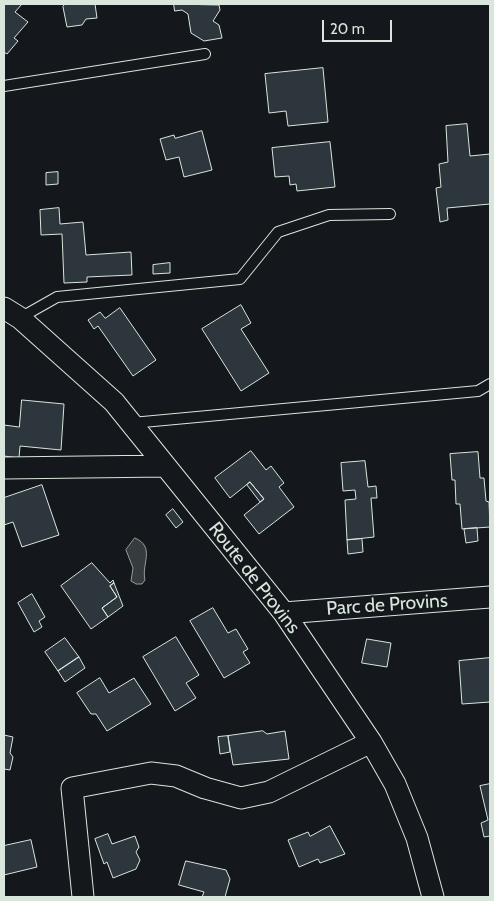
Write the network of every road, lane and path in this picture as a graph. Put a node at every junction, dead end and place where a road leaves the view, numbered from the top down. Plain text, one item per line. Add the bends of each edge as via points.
1 (205, 54) dead end
2 (4, 86) edge
3 (390, 214) dead end
4 (12, 313) edge
5 (490, 384) edge
6 (130, 423) junction
7 (165, 466) junction
8 (4, 468) edge
9 (490, 597) edge
10 (284, 613) junction
11 (371, 742) junction
12 (83, 897) edge
13 (433, 897) edge

1 - 2 lane
3 - 4 lane via 329,215 278,232 240,279 57,298
4 - 6 street, Route de Provins via 114,402
5 - 6 lane via 478,391
6 - 7 street, Route de Provins
7 - 8 street
7 - 10 street, Route de Provins
9 - 10 street, Parc de Provins
10 - 11 street, Route de Provins
11 - 12 street via 269,792 241,798 176,776 151,773 72,788
11 - 13 street, Route de Provins via 395,784 417,838

